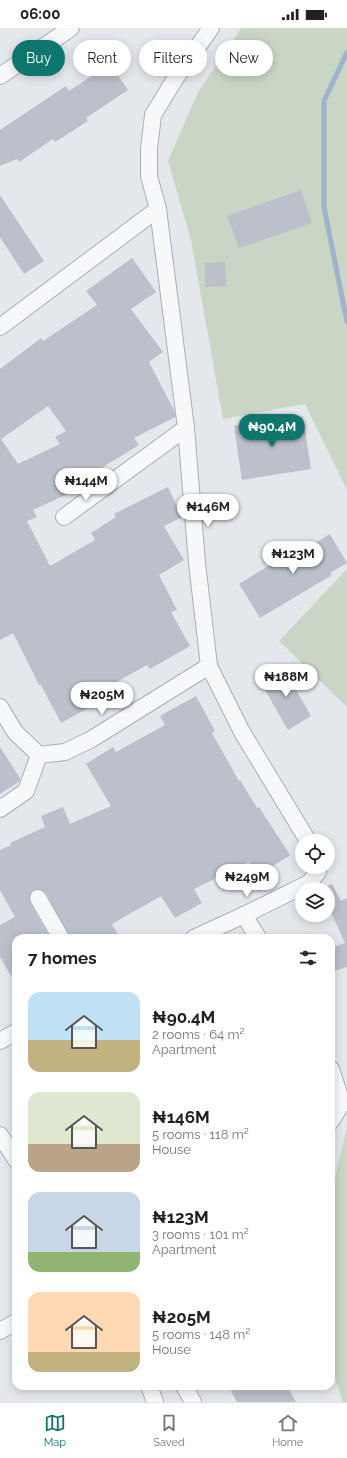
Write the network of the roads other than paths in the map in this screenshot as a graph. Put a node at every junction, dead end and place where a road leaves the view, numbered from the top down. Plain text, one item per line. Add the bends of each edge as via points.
1 (71, 28) edge
2 (211, 28) edge
3 (0, 76) edge
4 (158, 210) junction
5 (0, 327) edge
6 (186, 428) junction
7 (64, 517) dead end
8 (209, 666) junction
9 (0, 707) edge
10 (39, 755) junction
11 (0, 809) edge
12 (304, 834) edge
13 (316, 874) edge
14 (38, 898) dead end
15 (244, 915) junction
16 (59, 934) edge
17 (203, 934) edge
18 (256, 934) edge
19 (12, 1034) edge
20 (0, 1041) edge
21 (335, 1081) edge
22 (335, 1114) edge
23 (0, 1135) edge
24 (12, 1154) edge
25 (12, 1324) edge
26 (0, 1331) edge
27 (150, 1390) edge
28 (186, 1390) edge
29 (155, 1402) edge
30 (193, 1402) edge

1 - 3 street
2 - 4 street via 153,115 149,176
4 - 5 street
4 - 6 street
6 - 7 street
6 - 8 street via 197,563
8 - 10 street via 90,740 65,752
8 - 12 street via 242,732
9 - 10 street via 15,732
10 - 11 street via 26,791
13 - 15 street via 309,883
14 - 16 street
15 - 17 street
15 - 18 street
19 - 20 street
21 - 22 street via 342,1103
23 - 24 street
25 - 26 street
27 - 29 street
28 - 30 street

